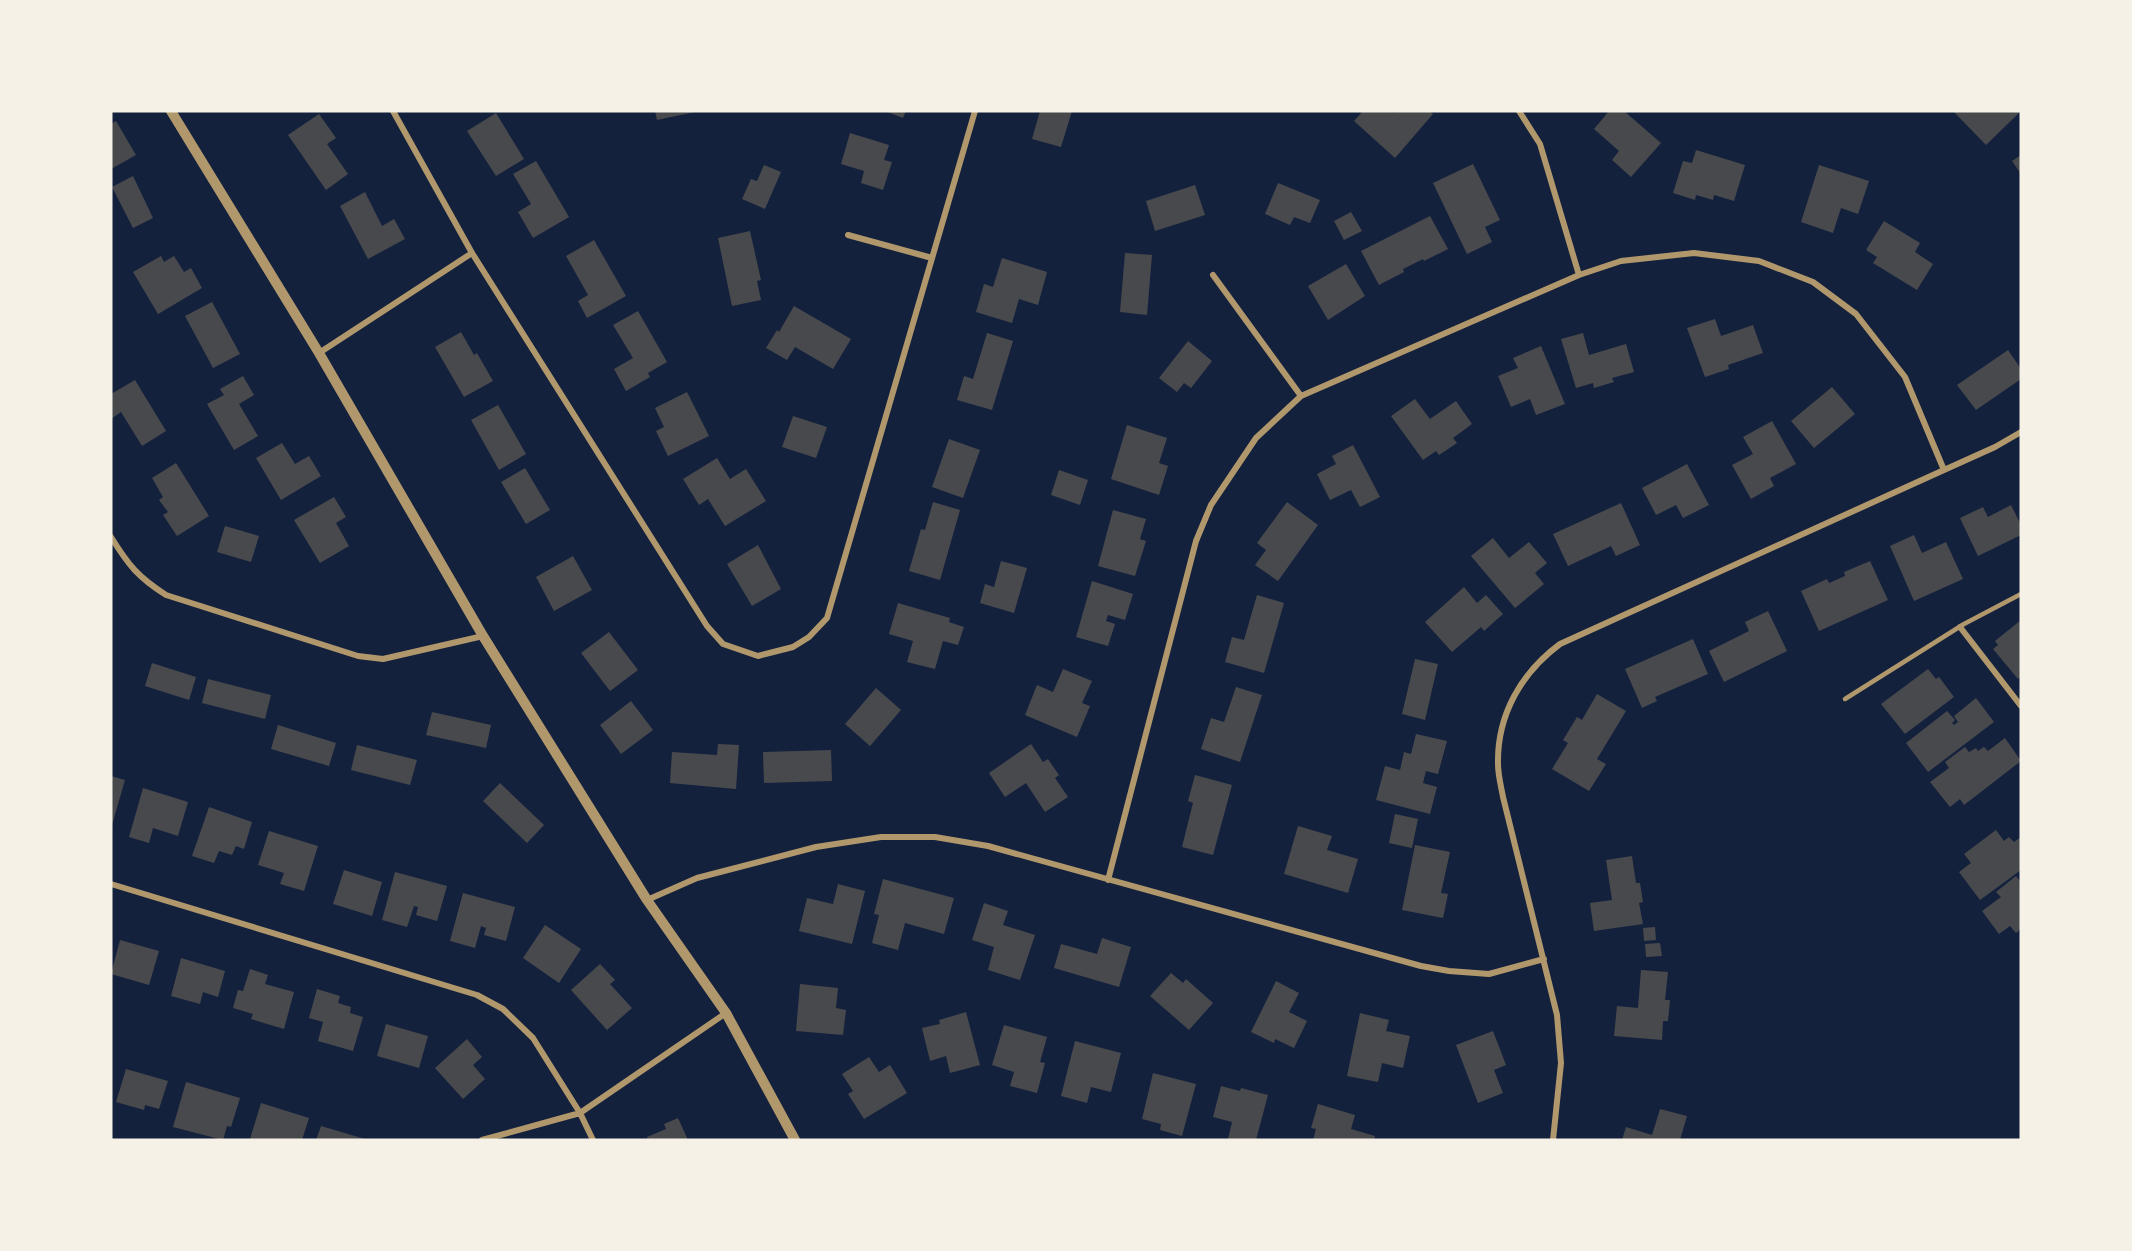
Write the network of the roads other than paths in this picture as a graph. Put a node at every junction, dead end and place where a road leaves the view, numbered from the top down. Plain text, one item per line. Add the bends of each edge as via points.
1 (171, 111) edge
2 (393, 111) edge
3 (975, 111) edge
4 (1519, 111) edge
5 (848, 235) dead end
6 (472, 253) junction
7 (932, 258) junction
8 (1213, 275) dead end
9 (1579, 275) junction
10 (319, 353) junction
11 (1301, 396) junction
12 (2021, 432) edge
13 (1944, 470) junction
14 (111, 537) edge
15 (2021, 594) edge
16 (1960, 627) junction
17 (483, 636) junction
18 (1845, 699) dead end
19 (2021, 706) edge
20 (1108, 880) junction
21 (111, 884) edge
22 (646, 900) junction
23 (1544, 959) junction
24 (726, 1013) junction
25 (580, 1113) junction
26 (482, 1140) edge
27 (594, 1140) edge
28 (795, 1140) edge
29 (1553, 1140) edge

1 - 10 street
2 - 6 street
3 - 7 street
4 - 9 street via 1540,144
5 - 7 street
6 - 7 street via 706,626 723,644 758,656 793,647 827,618
6 - 10 street
8 - 11 street
9 - 11 street
9 - 13 street via 1621,261 1694,253 1759,261 1812,282 1856,314 1905,376
10 - 17 street
11 - 20 street via 1256,438 1211,505 1196,541
12 - 13 street
13 - 23 street via 1560,644 1543,657 1516,690 1503,724 1498,764 1505,807
14 - 17 street via 143,581 166,595 358,656 383,659
15 - 16 lane
16 - 18 lane
16 - 19 street
17 - 22 street
20 - 22 street via 988,846 935,837 880,837 816,847 697,878
20 - 23 street via 1421,966 1490,974
21 - 25 street via 477,995 502,1009 533,1038
22 - 24 street
23 - 29 street via 1557,1014 1561,1063
24 - 25 street
24 - 28 street
25 - 26 street
25 - 27 street

